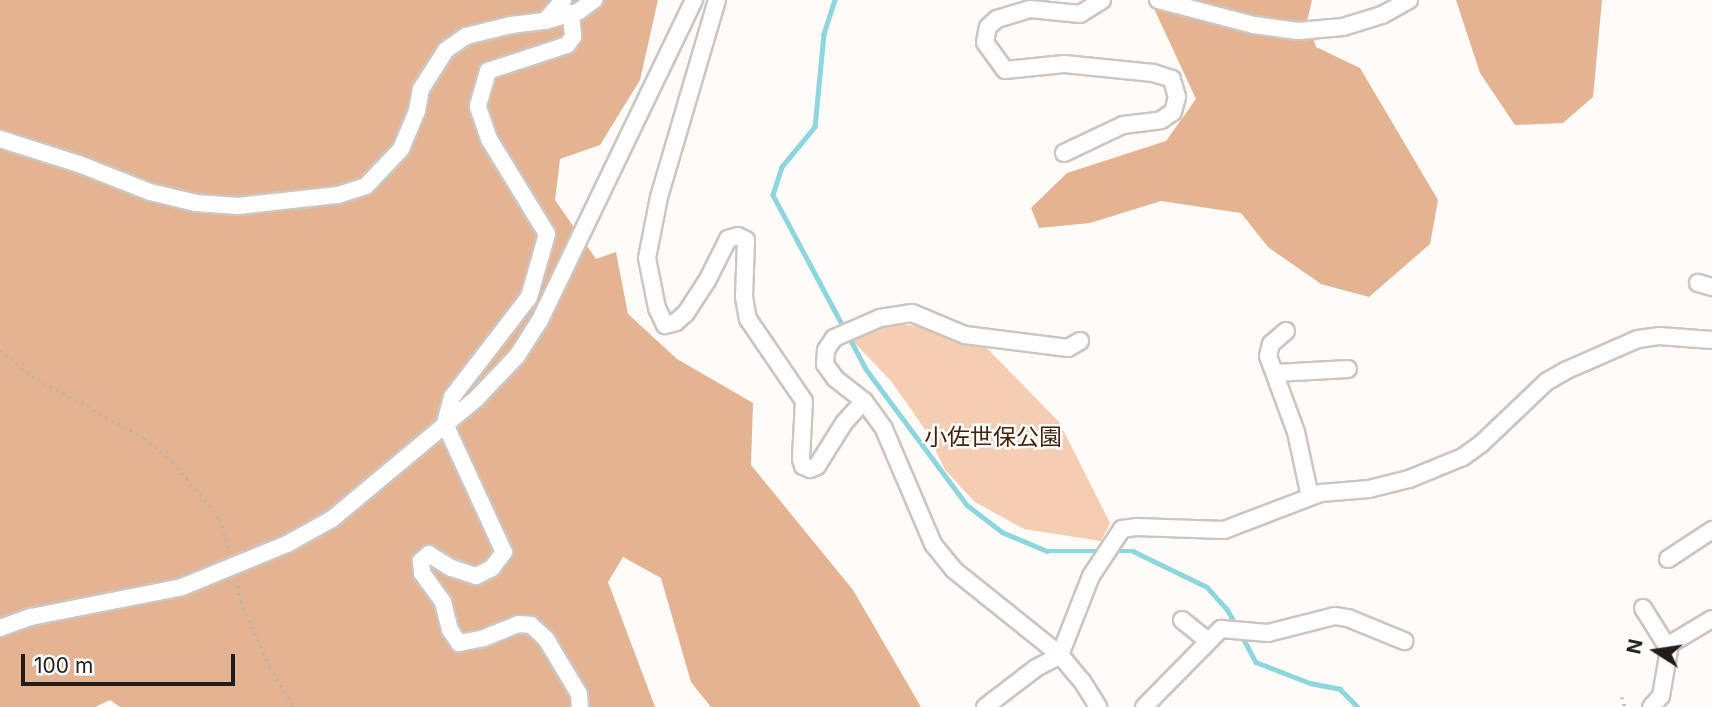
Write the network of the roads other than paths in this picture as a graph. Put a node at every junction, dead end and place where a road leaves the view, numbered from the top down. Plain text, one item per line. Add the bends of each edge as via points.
1 (594, 0) edge
2 (694, 0) edge
3 (717, 0) edge
4 (1102, 0) edge
5 (1158, 0) edge
6 (1409, 0) edge
7 (567, 7) edge
8 (0, 139) edge
9 (1064, 153) dead end
10 (1286, 331) dead end
11 (1712, 340) edge
12 (1080, 341) dead end
13 (1348, 369) dead end
14 (1276, 373) junction
15 (864, 401) junction
16 (445, 424) junction
17 (1310, 497) junction
18 (1712, 531) edge
19 (1668, 559) dead end
20 (1643, 608) dead end
21 (1712, 619) edge
22 (1182, 620) dead end
23 (0, 628) edge
24 (1208, 641) junction
25 (1404, 641) dead end
26 (1668, 648) junction
27 (1060, 655) junction
28 (580, 707) edge
29 (985, 707) edge
30 (1098, 707) edge
31 (1144, 707) edge
32 (1651, 707) edge

1 - 7 street
2 - 16 street via 540,320 517,356
3 - 15 street via 659,197 647,258 657,308 665,325 686,313 728,239 738,236 746,240 748,319 804,401 803,466 817,466
4 - 9 street via 1080,14 1030,9 997,19 988,27 985,42 1005,70 1064,64 1172,79 1177,97 1173,112 1161,120 1123,125
5 - 6 street via 1254,25 1298,31 1343,27 1382,15
7 - 8 street via 545,22 489,29 466,36 446,50 421,89 401,149 366,186 338,195 238,206 196,203 150,192
7 - 16 street via 573,37 566,45 488,71 478,107 489,139 547,234 529,297 452,397
10 - 14 street via 1271,344 1268,356
11 - 17 street via 1658,336 1611,349 1546,382 1463,457 1409,480
12 - 15 street via 1068,348 965,335 912,313 880,318 837,337 826,350 825,364 835,378
13 - 14 street
14 - 17 street via 1296,432
15 - 27 street via 884,429 933,544 954,570
16 - 23 street via 332,519 235,568 182,587 31,617
16 - 28 street via 504,552 492,568 476,576 450,568 429,554 421,561 422,573 443,602 450,629 460,643 518,624 531,625 546,639 579,694
17 - 27 street via 1224,530 1122,529 1091,576
18 - 19 street
20 - 26 street
21 - 26 street
22 - 24 street
24 - 25 street via 1221,629 1268,633 1335,616
24 - 31 street
26 - 32 street via 1661,696
27 - 29 street
27 - 30 street

